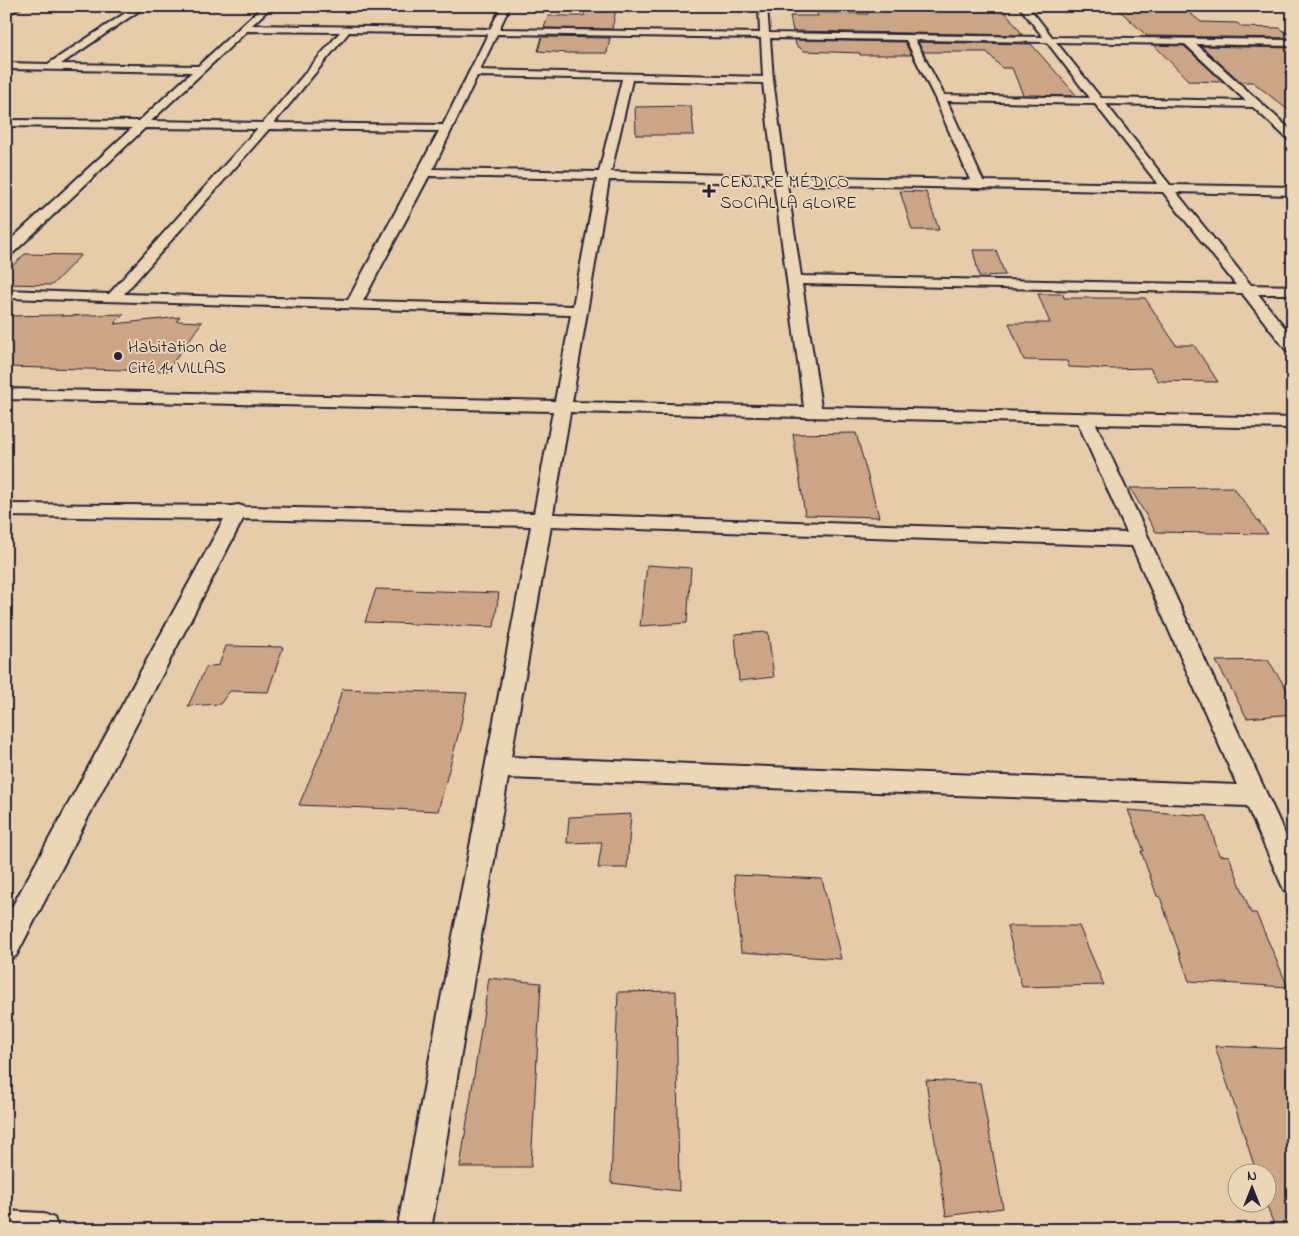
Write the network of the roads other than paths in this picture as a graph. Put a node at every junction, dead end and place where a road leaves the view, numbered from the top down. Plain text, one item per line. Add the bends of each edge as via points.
1 (19, 6) edge
2 (142, 6) edge
3 (268, 6) edge
4 (506, 6) edge
5 (763, 6) edge
6 (1023, 6) edge
7 (1288, 6) edge
8 (1293, 9) edge
9 (6, 13) edge
10 (244, 28) junction
11 (347, 29) junction
12 (493, 31) junction
13 (767, 35) junction
14 (909, 37) junction
15 (1050, 39) junction
16 (1188, 41) junction
17 (1293, 43) edge
18 (6, 66) edge
19 (52, 66) junction
20 (200, 69) junction
21 (474, 73) junction
22 (627, 78) junction
23 (768, 80) junction
24 (940, 98) junction
25 (1096, 101) junction
26 (1256, 104) junction
27 (6, 123) edge
28 (142, 126) junction
29 (265, 127) junction
30 (446, 128) junction
31 (1293, 138) edge
32 (425, 172) junction
33 (604, 176) junction
34 (780, 180) junction
35 (978, 184) junction
36 (1167, 188) junction
37 (1293, 191) edge
38 (6, 252) edge
39 (795, 280) junction
40 (1247, 288) junction
41 (1293, 290) edge
42 (6, 294) edge
43 (113, 298) junction
44 (353, 304) junction
45 (580, 311) junction
46 (1293, 348) edge
47 (12, 395) edge
48 (562, 407) junction
49 (6, 408) edge
50 (813, 412) junction
51 (1085, 419) junction
52 (1293, 423) edge
53 (6, 510) edge
54 (238, 511) junction
55 (543, 518) junction
56 (1140, 540) junction
57 (498, 767) junction
58 (1254, 796) junction
59 (1293, 881) edge
60 (6, 946) edge
61 (6, 1228) edge
62 (42, 1230) edge
63 (414, 1230) edge

1 - 9 street
2 - 19 street
3 - 10 street
4 - 12 street
5 - 13 street
6 - 15 street
7 - 8 street
10 - 11 street
10 - 20 street
11 - 12 street
11 - 29 street
12 - 13 street
12 - 21 street
13 - 14 street
13 - 23 street
14 - 15 street
14 - 24 street
15 - 16 street
15 - 25 street
16 - 17 street
16 - 26 street
18 - 19 street
19 - 20 street
20 - 28 street
21 - 22 street
21 - 30 street
22 - 23 street
22 - 33 street
23 - 34 street
24 - 25 street
24 - 35 street
25 - 26 street
25 - 36 street
26 - 31 street
27 - 28 street
28 - 29 street
28 - 38 street
29 - 30 street
29 - 43 street
30 - 32 street
32 - 33 street
32 - 44 street
33 - 34 street
33 - 45 street
34 - 35 street
34 - 39 street
35 - 36 street
36 - 37 street
36 - 40 street
39 - 40 street
39 - 50 street
40 - 41 street
40 - 46 street
42 - 43 street
43 - 44 street
44 - 45 street
45 - 48 street
47 - 48 street
47 - 49 street
48 - 50 street
48 - 55 street
50 - 51 street
51 - 52 street
51 - 56 street
53 - 54 street
54 - 55 street
54 - 60 street
55 - 56 street
55 - 57 street
56 - 58 street
57 - 58 street
57 - 63 street
58 - 59 street
61 - 62 street

